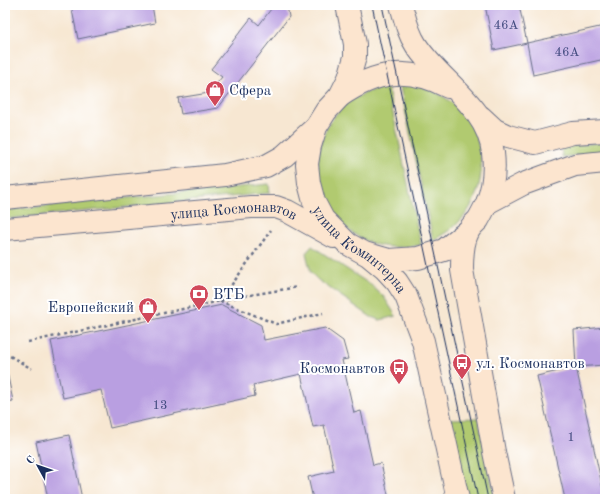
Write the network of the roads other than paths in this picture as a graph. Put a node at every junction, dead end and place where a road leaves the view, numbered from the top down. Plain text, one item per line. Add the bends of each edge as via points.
1 (347, 5) edge
2 (401, 5) edge
3 (340, 96) junction
4 (469, 103) junction
5 (316, 128) junction
6 (605, 131) edge
7 (605, 162) edge
8 (5, 198) edge
9 (487, 203) junction
10 (5, 229) edge
11 (468, 231) junction
12 (348, 244) junction
13 (458, 499) edge
14 (504, 499) edge

1 - 3 street, улица Коминтерна via 355,44 349,78
2 - 4 street via 410,35 416,45 432,66
3 - 4 street via 356,85 375,77 416,74 436,80 454,90
3 - 5 street, улица Коминтерна via 326,111
4 - 6 street via 495,130 521,140 535,142 573,133
4 - 9 street via 488,134 493,151 492,187
5 - 8 street via 284,156 266,166 225,175
5 - 12 street, улица Коминтерна via 308,158 309,184 314,202 323,219
7 - 9 street via 575,165 523,184
9 - 11 street
10 - 12 street, улица Космонавтов via 251,207 276,207
11 - 12 street, улица Космонавтов via 444,250 411,259 389,260 368,254
11 - 14 street via 462,253 463,282
12 - 13 street, улица Коминтерна via 368,255 384,269 406,296 423,341

